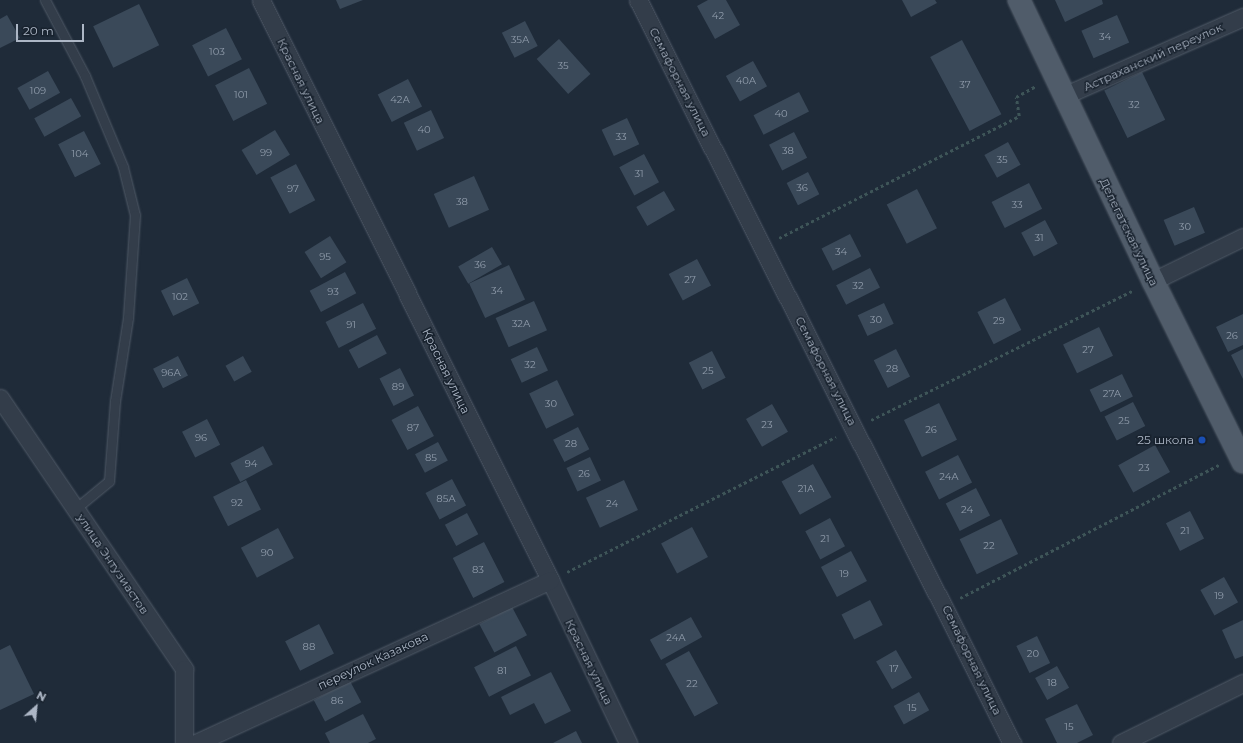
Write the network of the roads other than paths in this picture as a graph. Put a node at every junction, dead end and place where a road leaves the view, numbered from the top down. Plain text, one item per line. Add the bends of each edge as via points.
1 (45, 0) edge
2 (261, 0) edge
3 (638, 0) edge
4 (1019, 0) edge
5 (1243, 17) edge
6 (1063, 96) junction
7 (1243, 237) edge
8 (1153, 281) junction
9 (0, 398) edge
10 (1242, 456) edge
11 (75, 509) junction
12 (550, 580) junction
13 (1243, 683) edge
14 (184, 743) edge
15 (196, 743) edge
16 (628, 743) edge
17 (1012, 743) edge
18 (1121, 743) edge

1 - 11 lane via 85,76 123,167 135,214 128,318 115,401 109,481
2 - 12 street, Красная улица
3 - 17 street, Семафорная улица
4 - 6 main road, Делегатская улица
5 - 6 street, Астраханский переулок
6 - 8 main road, Делегатская улица
7 - 8 street
8 - 10 main road, Делегатская улица
9 - 11 street, улица Энтузиастов
11 - 14 street, улица Энтузиастов via 184,669
12 - 15 street, переулок Казакова
12 - 16 street, Красная улица
13 - 18 street

